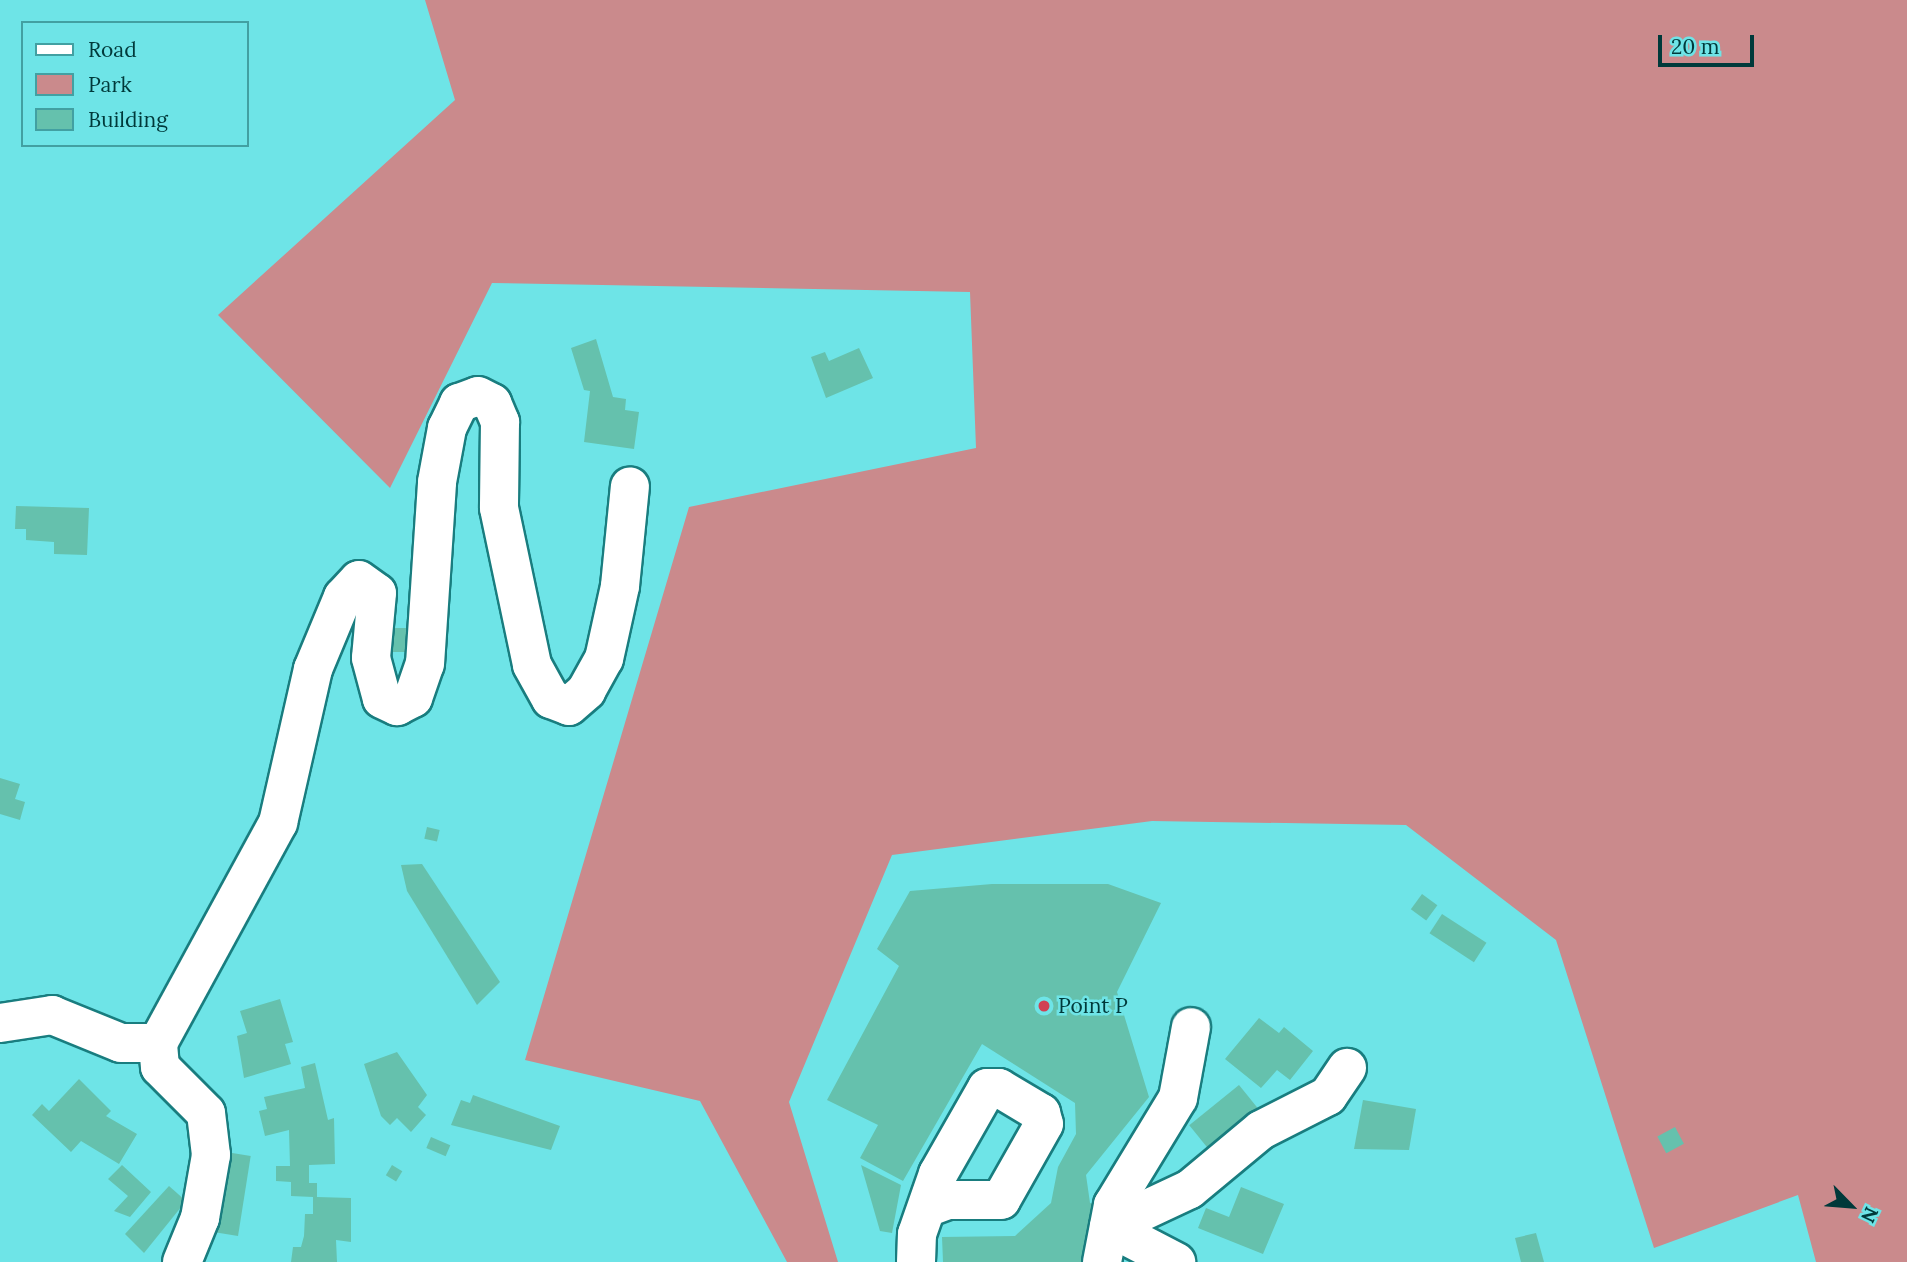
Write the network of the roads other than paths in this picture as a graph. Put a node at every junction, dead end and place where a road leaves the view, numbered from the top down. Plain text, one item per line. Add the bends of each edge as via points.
1 (629, 486) dead end
2 (0, 1024) edge
3 (1191, 1027) dead end
4 (158, 1043) junction
5 (1347, 1068) dead end
6 (929, 1207) dead end
7 (1105, 1245) edge
8 (182, 1262) edge
9 (916, 1262) edge
10 (1176, 1262) edge

1 - 4 street via 621,586 604,659 569,706 551,699 532,666 499,508 500,422 492,403 478,396 459,403 437,482 425,664 413,698 397,706 382,699 371,658 377,593 359,580 343,597 313,669 278,823
2 - 4 street via 52,1015 121,1043
3 - 7 street via 1178,1098 1113,1205
4 - 8 street via 160,1067 206,1112 210,1144 200,1218
5 - 7 street via 1328,1096 1261,1130 1190,1189
6 - 9 street via 917,1234
7 - 10 street

